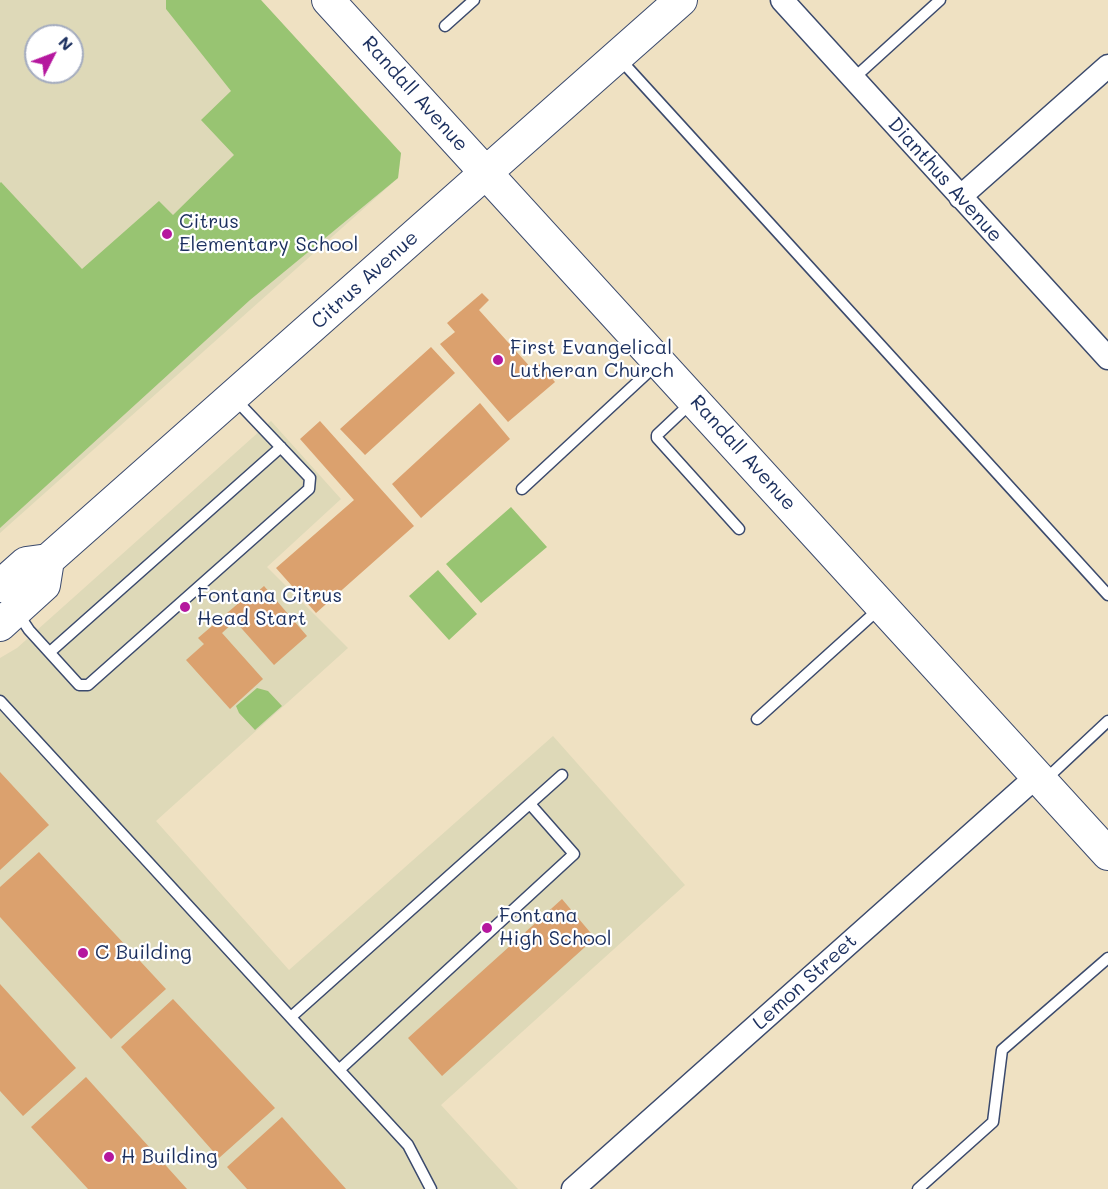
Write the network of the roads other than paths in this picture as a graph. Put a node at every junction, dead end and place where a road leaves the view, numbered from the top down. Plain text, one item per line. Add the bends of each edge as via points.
1 (328, 0) edge
2 (474, 0) edge
3 (681, 0) edge
4 (782, 0) edge
5 (940, 0) edge
6 (445, 26) dead end
7 (618, 57) junction
8 (1108, 66) edge
9 (853, 79) junction
10 (487, 173) junction
11 (960, 197) junction
12 (1108, 358) edge
13 (659, 362) junction
14 (234, 397) junction
15 (694, 400) junction
16 (281, 447) junction
17 (522, 489) dead end
18 (740, 529) dead end
19 (1108, 595) edge
20 (882, 606) junction
21 (5, 607) edge
22 (50, 652) junction
23 (0, 701) edge
24 (757, 719) dead end
25 (1108, 722) edge
26 (562, 775) dead end
27 (1040, 779) junction
28 (530, 804) junction
29 (1108, 854) edge
30 (1108, 958) edge
31 (291, 1017) junction
32 (339, 1070) junction
33 (431, 1189) edge
34 (573, 1189) edge
35 (918, 1189) edge

1 - 10 street, Randall Avenue
2 - 6 lane
3 - 7 street, Citrus Avenue
4 - 9 street, Dianthus Avenue
5 - 9 lane
7 - 10 street, Citrus Avenue
7 - 19 lane
8 - 11 street
9 - 11 street, Dianthus Avenue
10 - 13 street, Randall Avenue
10 - 14 street, Citrus Avenue
11 - 12 street, Dianthus Avenue
13 - 15 street, Randall Avenue
13 - 17 lane
14 - 16 lane
14 - 21 street, Citrus Avenue via 48,560 26,563
15 - 18 lane via 657,438
15 - 20 street, Randall Avenue
16 - 22 lane
16 - 22 lane via 310,478 309,489 88,685 79,685
20 - 24 lane
20 - 27 street, Randall Avenue
21 - 22 lane
23 - 31 lane
25 - 27 lane
26 - 28 lane
27 - 29 street, Randall Avenue
27 - 34 street, Lemon Street
28 - 31 lane
28 - 32 lane via 574,854
30 - 35 lane via 1002,1050 993,1122
31 - 32 lane
32 - 33 lane via 408,1145

